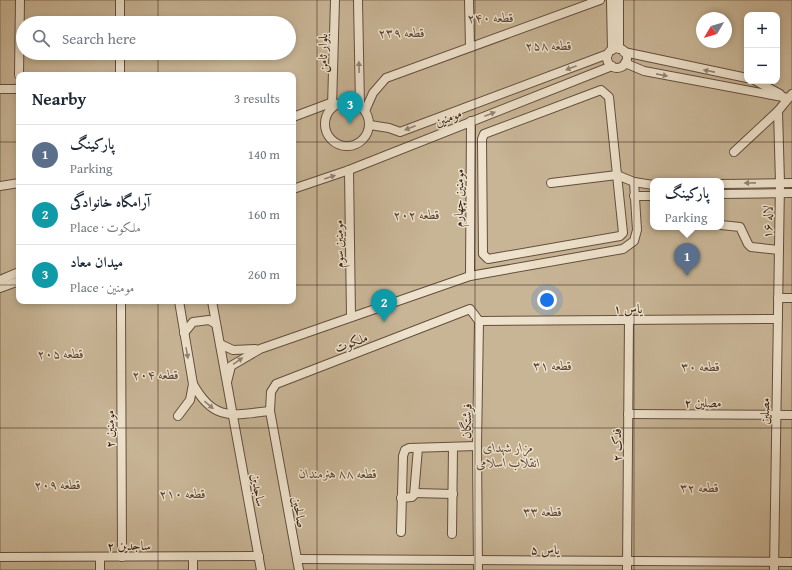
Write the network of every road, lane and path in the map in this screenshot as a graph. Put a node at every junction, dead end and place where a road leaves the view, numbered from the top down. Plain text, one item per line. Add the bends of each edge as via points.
1 (20, 0) edge
2 (120, 0) edge
3 (335, 0) edge
4 (358, 0) edge
5 (469, 0) edge
6 (600, 0) edge
7 (611, 0) edge
8 (619, 0) edge
9 (20, 16) edge
10 (120, 16) edge
11 (470, 47) junction
12 (616, 51) junction
13 (647, 58) junction
14 (19, 60) edge
15 (120, 60) edge
16 (625, 63) junction
17 (612, 66) junction
18 (644, 71) junction
19 (19, 72) edge
20 (120, 72) edge
21 (744, 77) edge
22 (763, 84) edge
23 (16, 88) edge
24 (0, 89) edge
25 (790, 96) edge
26 (332, 104) junction
27 (363, 109) junction
28 (778, 111) junction
29 (296, 115) edge
30 (471, 121) junction
31 (370, 125) junction
32 (734, 152) dead end
33 (349, 170) junction
34 (617, 175) junction
35 (634, 182) junction
36 (16, 183) edge
37 (551, 183) dead end
38 (780, 183) junction
39 (792, 183) edge
40 (724, 184) edge
41 (650, 185) edge
42 (0, 186) edge
43 (296, 189) edge
44 (780, 193) junction
45 (792, 193) edge
46 (724, 194) edge
47 (634, 196) junction
48 (650, 196) edge
49 (724, 225) edge
50 (779, 252) junction
51 (16, 273) edge
52 (470, 276) junction
53 (0, 280) edge
54 (16, 282) edge
55 (0, 288) edge
56 (778, 298) junction
57 (792, 298) edge
58 (121, 304) edge
59 (179, 304) edge
60 (213, 304) edge
61 (351, 317) junction
62 (778, 319) junction
63 (629, 320) junction
64 (479, 321) junction
65 (216, 324) junction
66 (184, 333) junction
67 (220, 344) junction
68 (260, 349) junction
69 (227, 382) junction
70 (193, 384) junction
71 (270, 411) junction
72 (628, 414) junction
73 (232, 415) junction
74 (776, 415) junction
75 (792, 415) edge
76 (178, 416) dead end
77 (477, 446) junction
78 (453, 447) junction
79 (418, 448) junction
80 (415, 493) junction
81 (453, 494) junction
82 (401, 498) junction
83 (401, 532) dead end
84 (452, 534) dead end
85 (259, 556) junction
86 (0, 557) edge
87 (100, 557) junction
88 (122, 557) junction
89 (193, 557) junction
90 (297, 559) junction
91 (478, 560) junction
92 (627, 561) junction
93 (792, 562) edge
94 (774, 566) edge
95 (100, 570) edge
96 (193, 570) edge
97 (261, 570) edge
98 (299, 570) edge
99 (478, 570) edge
100 (627, 570) edge

1 - 9 street
2 - 10 street
3 - 26 street, بلوار ثامن
27 -> 4 street
5 - 11 street
6 - 11 street
7 - 12 street
8 - 12 street
11 - 27 street via 386,78
12 - 13 street
12 - 16 street via 626,58
12 - 17 street via 607,60
12 -> 31 street, مومنین via 400,132
13 - 18 street
21 -> 13 street
14 - 19 street
15 - 20 street
16 - 17 street via 619,68
16 - 18 street
30 -> 17 street, مومنین
18 -> 25 street
22 - 25 street
23 - 24 street
25 - 28 street
26 - 27 street via 346,102
26 - 29 street
26 - 31 street via 325,127 338,145 345,147 359,144 365,139
27 - 31 street
28 - 32 street
28 - 38 street, لاله ۱۶
30 - 33 street, مومنین
30 - 52 street, مومنین چهارم
43 -> 33 street, مومنین
33 - 61 street, مومنین سوم
34 - 34 street via 609,97 601,90 484,134 483,254 488,259 620,236 623,233
34 - 35 street
34 - 37 street
35 - 41 street
35 - 47 street
36 - 42 street
38 - 39 street
38 -> 40 street
38 - 44 street, لاله ۱۶
44 - 45 street
44 - 46 street
44 - 50 street, لاله ۱۶
47 - 48 street
47 - 52 street via 637,230 634,241 623,249
49 - 50 street via 740,227 748,244 752,246
50 - 56 street, مصلین
51 - 53 street
52 - 61 street
54 - 55 street
56 - 57 street
56 - 62 street, مصلین
58 - 88 street, مومنین ۲
59 - 66 street
60 - 65 street, ساجدین
61 - 68 street
62 - 63 street, یاس ۱
62 - 74 street, مصلین
63 - 64 street, یاس ۱
63 - 72 street, فدک ۲
64 - 71 street, ملکوت via 470,309 276,384 271,392
64 - 77 street, فرشتگان
65 - 66 street via 209,320 193,322
65 - 67 street, ساجدین
66 -> 70 street
67 - 68 street via 233,350
67 - 69 street, ساجدین
69 -> 68 street via 231,366
69 - 73 street, ساجدین
70 -> 73 street via 209,405 220,413
70 - 76 street via 190,400
71 - 73 street
71 - 90 street, صالحین
72 - 74 street, مصلین ۲
72 - 92 street, فدک ۲
73 - 85 street, ساجدین
74 - 75 street, مصلین ۲
74 - 94 street, مصلین
77 - 78 street
77 - 91 street, فرشتگان
78 - 79 street
78 - 81 street
79 - 80 street
79 - 82 street via 406,449 403,454
80 - 81 street
80 - 82 street via 413,497
81 - 84 street
82 - 83 street
85 - 89 street, ساجدین ۲
85 - 97 street, ساجدین
86 - 87 street, ساجدین ۲
87 - 88 street, ساجدین ۲
87 - 95 street
88 - 89 street, ساجدین ۲
89 - 96 street
90 - 91 street, یاس ۵
90 - 98 street, صالحین
91 - 92 street, یاس ۵
91 - 99 street, فرشتگان
92 - 94 street, یاس ۵
92 - 100 street, فدک ۲
93 - 94 street, یاس ۵

